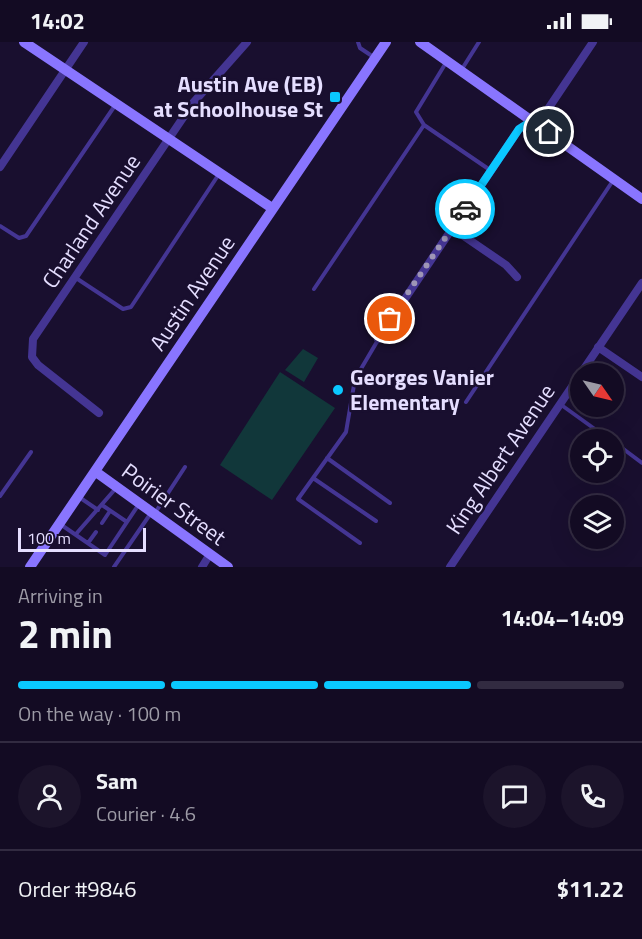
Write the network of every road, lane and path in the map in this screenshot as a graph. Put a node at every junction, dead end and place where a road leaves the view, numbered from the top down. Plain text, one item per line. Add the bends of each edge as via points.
1 (24, 42) edge
2 (84, 42) edge
3 (247, 42) edge
4 (358, 42) edge
5 (386, 42) edge
6 (420, 42) edge
7 (479, 42) edge
8 (593, 42) edge
9 (375, 58) junction
10 (447, 61) junction
11 (65, 70) junction
12 (461, 70) junction
13 (116, 104) junction
14 (533, 120) junction
15 (424, 125) junction
16 (168, 139) junction
17 (0, 167) edge
18 (491, 171) junction
19 (220, 173) junction
20 (614, 178) junction
21 (642, 198) edge
22 (272, 208) junction
23 (0, 226) edge
24 (452, 228) junction
25 (517, 277) dead end
26 (75, 278) junction
27 (642, 285) edge
28 (314, 289) dead end
29 (378, 339) joint
30 (598, 347) junction
31 (642, 377) edge
32 (466, 402) dead end
33 (559, 403) junction
34 (99, 413) dead end
35 (595, 429) edge
36 (624, 450) edge
37 (31, 452) dead end
38 (327, 458) junction
39 (642, 463) edge
40 (185, 467) dead end
41 (96, 472) junction
42 (312, 478) junction
43 (117, 487) junction
44 (0, 496) edge
45 (79, 497) junction
46 (140, 503) junction
47 (390, 503) dead end
48 (102, 505) junction
49 (98, 510) junction
50 (110, 511) junction
51 (153, 513) junction
52 (376, 521) dead end
53 (127, 522) junction
54 (60, 524) junction
55 (102, 524) dead end
56 (96, 532) dead end
57 (76, 534) junction
58 (88, 543) junction
59 (360, 543) dead end
60 (210, 554) junction
61 (30, 567) edge
62 (114, 567) edge
63 (202, 567) edge
64 (228, 567) edge
65 (450, 567) edge

1 - 11 street
2 - 11 street
3 - 16 street, Charland Avenue
4 - 9 lane
5 - 9 street, Austin Avenue
6 - 10 street
7 - 12 lane
8 - 14 street via 546,112
9 - 22 street, Austin Avenue
10 - 12 street
10 - 15 lane via 416,112
11 - 13 street
11 - 17 street
12 - 14 street
13 - 16 street
13 - 23 lane via 26,236 19,238
14 - 18 street via 519,129
14 - 20 street
15 - 18 lane
15 - 28 lane
16 - 19 street
16 - 26 street, Charland Avenue
18 - 24 street
19 - 22 street
19 - 26 lane via 131,308 123,309
20 - 21 street
20 - 32 lane
22 - 41 street, Austin Avenue
24 - 25 street
24 - 29 street
26 - 34 street, Charland Avenue via 33,339 32,357
27 - 30 street, King Albert Avenue
29 - 38 lane via 355,379 346,432
30 - 31 street
30 - 33 street, King Albert Avenue
33 - 35 lane
33 - 65 street, King Albert Avenue
36 - 39 lane
37 - 44 lane
38 - 42 lane
38 - 47 lane
40 - 51 lane
41 - 43 street, Poirier Street
41 - 45 street, Austin Avenue
42 - 52 lane
42 - 59 lane via 298,499
43 - 46 street, Poirier Street
43 - 48 lane
45 - 49 lane
45 - 54 street, Austin Avenue
46 - 51 street, Poirier Street
46 - 53 lane
48 - 49 lane
48 - 50 lane
49 - 57 lane
50 - 53 lane
50 - 55 lane
51 - 60 street, Poirier Street
51 - 62 lane
53 - 58 lane via 105,555
54 - 57 lane
54 - 61 street, Austin Avenue
56 - 58 lane
57 - 58 lane
60 - 63 street
60 - 64 street, Poirier Street

